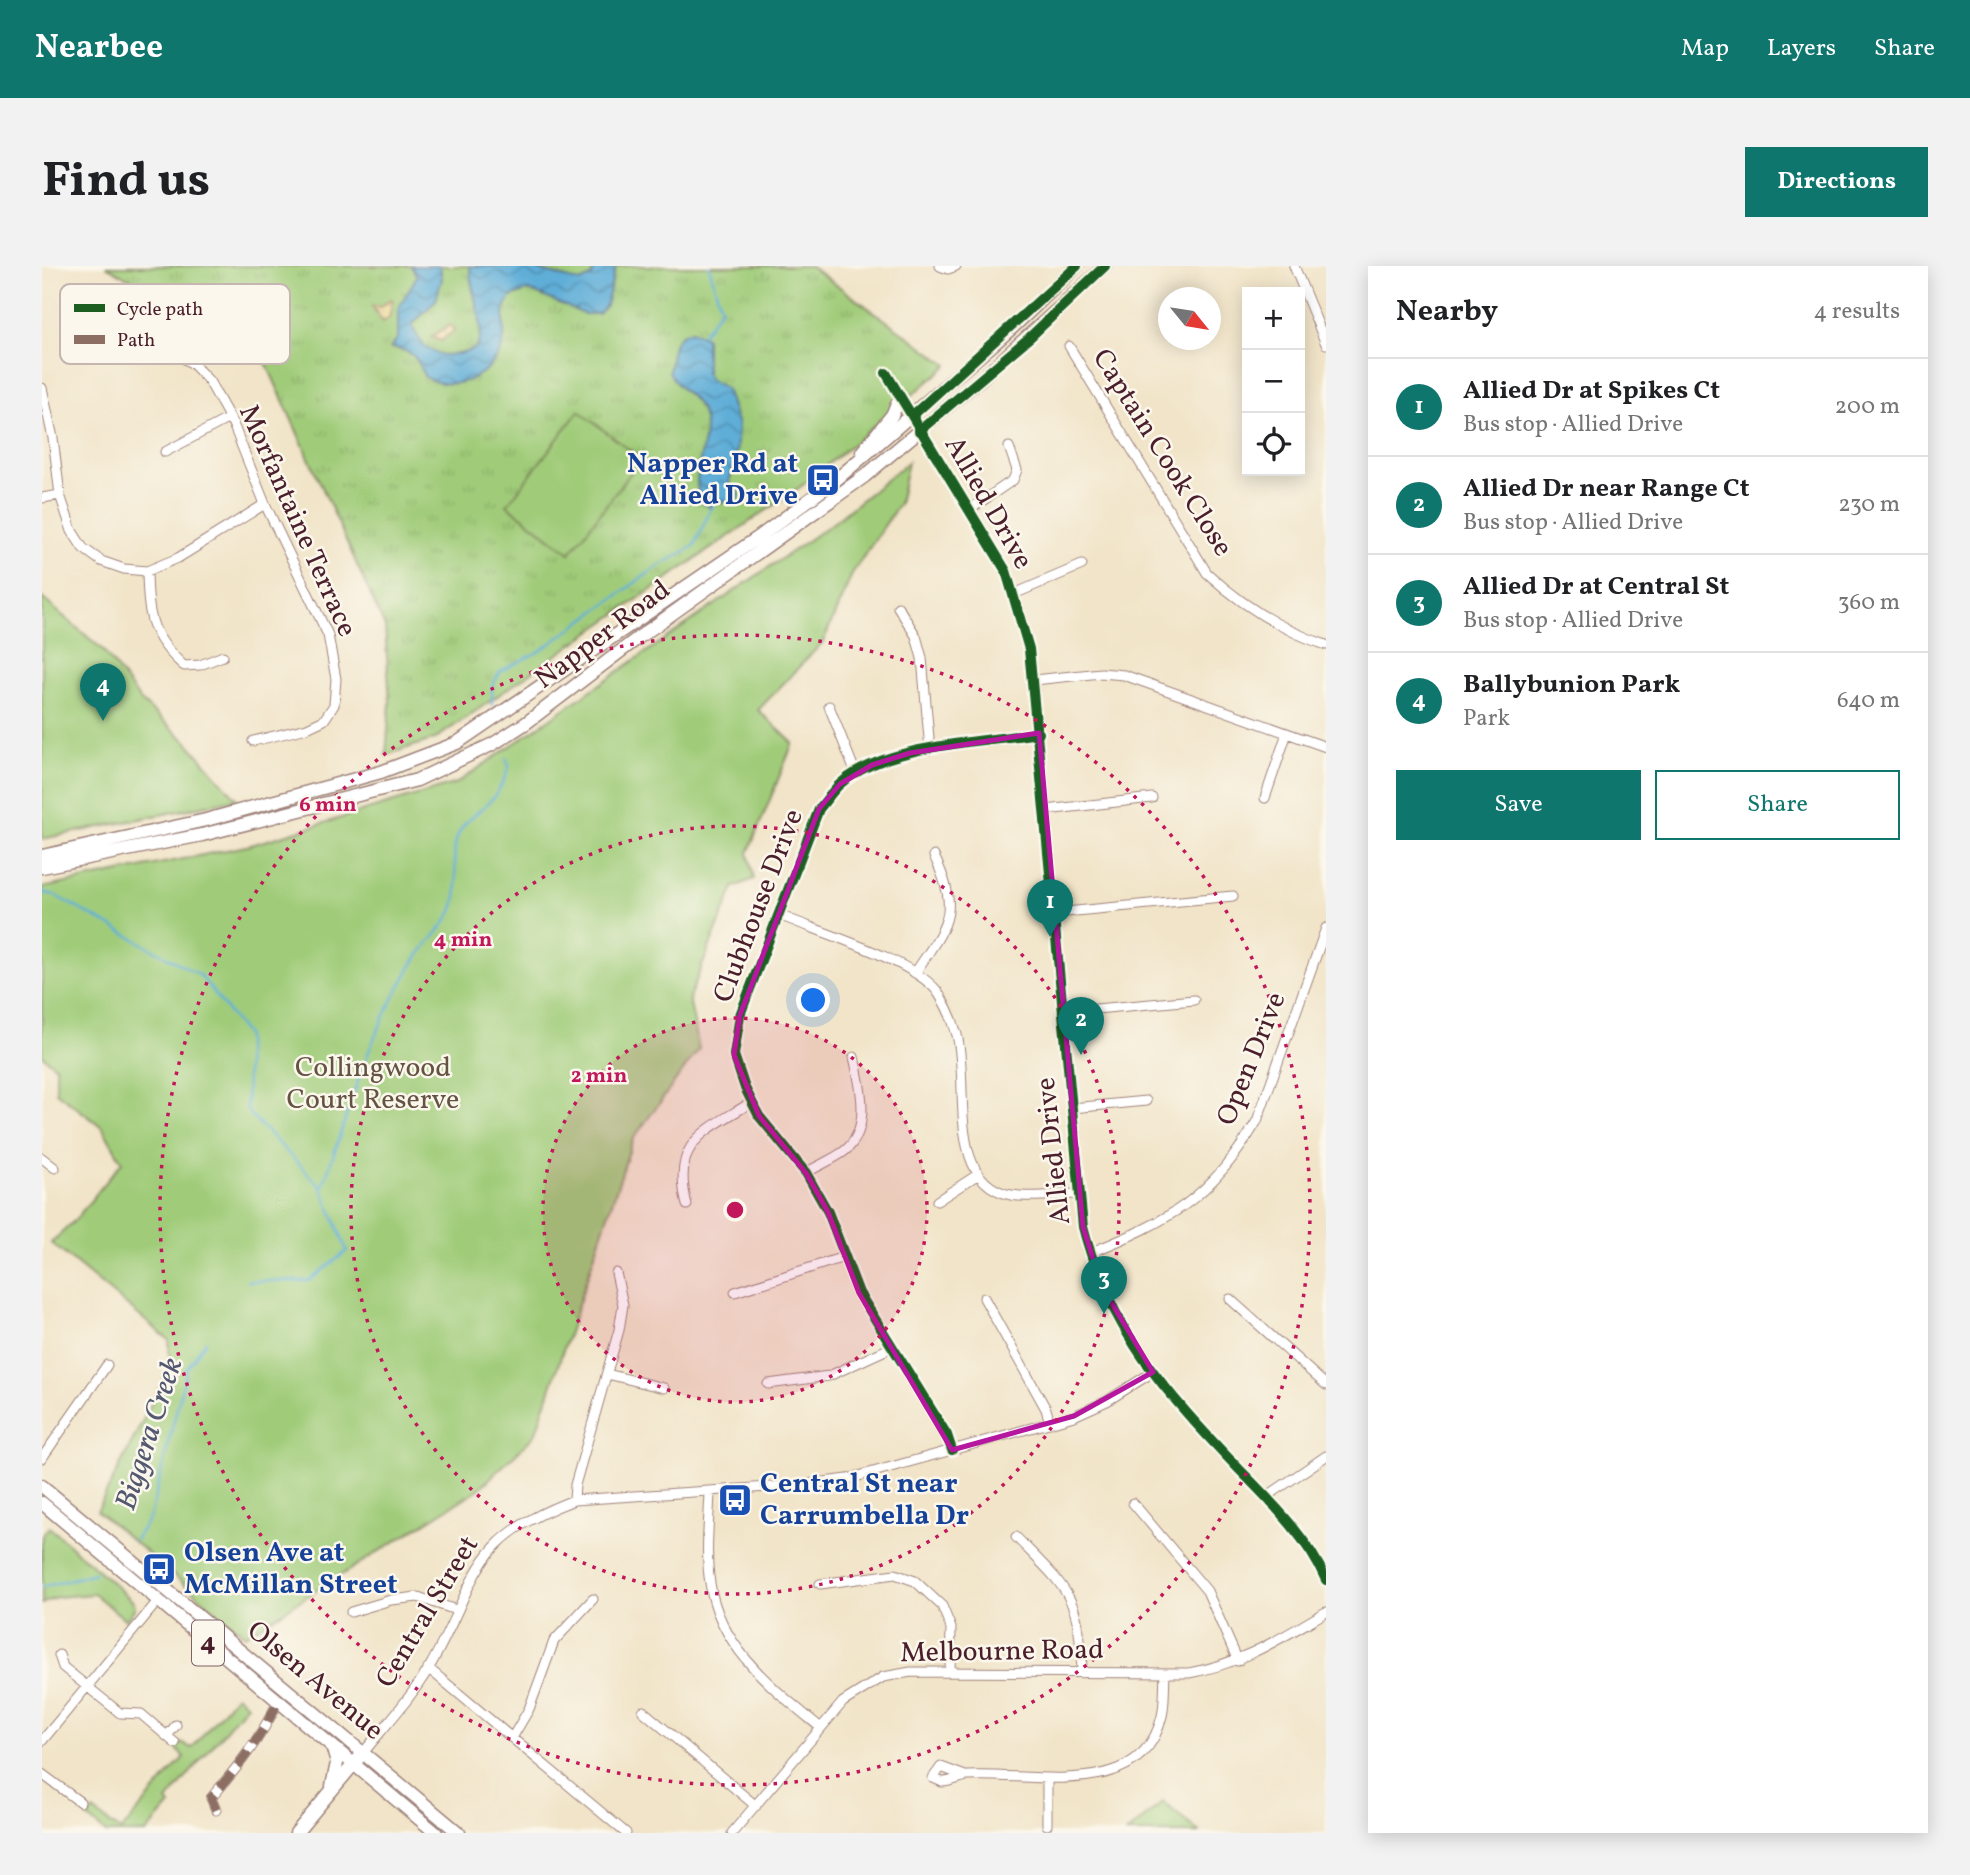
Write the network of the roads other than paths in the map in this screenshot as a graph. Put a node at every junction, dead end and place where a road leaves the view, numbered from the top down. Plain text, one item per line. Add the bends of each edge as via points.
1 (940, 266) edge
2 (956, 266) edge
3 (1077, 266) edge
4 (1105, 266) edge
5 (1294, 266) edge
6 (1326, 344) edge
7 (1069, 346) dead end
8 (194, 364) edge
9 (886, 373) dead end
10 (42, 388) edge
11 (900, 398) junction
12 (913, 415) junction
13 (229, 418) junction
14 (919, 431) junction
15 (1009, 447) dead end
16 (165, 452) dead end
17 (855, 464) junction
18 (60, 495) junction
19 (42, 498) edge
20 (265, 504) junction
21 (969, 510) junction
22 (1082, 565) dead end
23 (148, 571) junction
24 (1014, 594) junction
25 (898, 607) dead end
26 (1326, 645) edge
27 (223, 656) dead end
28 (1034, 680) junction
29 (829, 706) dead end
30 (1039, 733) junction
31 (1287, 733) junction
32 (253, 741) dead end
33 (1326, 747) edge
34 (930, 750) junction
35 (856, 774) junction
36 (1152, 798) dead end
37 (1265, 798) dead end
38 (1046, 810) junction
39 (42, 856) edge
40 (934, 856) dead end
41 (42, 867) edge
42 (1233, 896) dead end
43 (1055, 913) junction
44 (779, 915) junction
45 (1326, 928) edge
46 (915, 973) junction
47 (1194, 1000) dead end
48 (1063, 1012) junction
49 (854, 1057) dead end
50 (1146, 1101) dead end
51 (752, 1102) junction
52 (1072, 1108) junction
53 (42, 1158) edge
54 (55, 1168) dead end
55 (806, 1173) junction
56 (977, 1175) junction
57 (1080, 1194) junction
58 (937, 1201) dead end
59 (687, 1205) dead end
60 (1089, 1253) junction
61 (844, 1257) junction
62 (616, 1273) dead end
63 (734, 1292) dead end
64 (984, 1298) dead end
65 (1230, 1299) dead end
66 (892, 1348) junction
67 (107, 1365) dead end
68 (1153, 1372) junction
69 (607, 1374) junction
70 (768, 1384) dead end
71 (1326, 1385) edge
72 (664, 1388) dead end
73 (1050, 1423) junction
74 (952, 1451) junction
75 (1326, 1456) edge
76 (42, 1458) edge
77 (42, 1486) edge
78 (709, 1492) junction
79 (1266, 1497) junction
80 (574, 1500) junction
81 (42, 1503) edge
82 (1133, 1503) dead end
83 (1016, 1536) dead end
84 (1326, 1580) edge
85 (820, 1584) dead end
86 (593, 1599) dead end
87 (157, 1602) junction
88 (456, 1610) junction
89 (351, 1612) dead end
90 (1326, 1612) edge
91 (59, 1655) dead end
92 (1238, 1661) junction
93 (428, 1668) junction
94 (950, 1672) junction
95 (1082, 1673) junction
96 (1165, 1673) junction
97 (86, 1687) junction
98 (278, 1702) junction
99 (643, 1711) dead end
100 (176, 1725) dead end
101 (821, 1728) junction
102 (167, 1736) junction
103 (512, 1738) junction
104 (42, 1741) edge
105 (175, 1743) dead end
106 (332, 1746) junction
107 (363, 1753) junction
108 (354, 1764) junction
109 (42, 1773) edge
110 (965, 1776) dead end
111 (1047, 1778) junction
112 (329, 1793) junction
113 (80, 1802) dead end
114 (755, 1806) junction
115 (216, 1810) dead end
116 (1047, 1825) dead end
117 (296, 1833) edge
118 (436, 1833) edge
119 (459, 1833) edge
120 (626, 1833) edge
121 (732, 1833) edge

1 - 2 street
3 - 12 main road, Napper Road
4 - 14 main road, Napper Road
5 - 6 street
7 - 26 street, Captain Cook Close via 1207,573 1235,598 1302,637
8 - 13 street, Morfantaine Terrace
9 - 11 street, Allied Drive
10 - 18 street
11 - 12 street, Allied Drive
11 - 17 main road
12 - 14 street, Allied Drive
12 - 17 main road, Napper Road
13 - 16 street
13 - 20 street, Morfantaine Terrace
14 - 21 street, Allied Drive
14 - 41 main road, Napper Road via 855,483 512,733 454,765 392,787 202,835
15 - 21 street via 1017,470 1013,480
17 - 39 main road, Napper Road via 748,545 457,743 381,772 260,805
18 - 19 street
18 - 23 street via 83,548 101,561
20 - 23 street via 178,558
20 - 32 street, Morfantaine Terrace via 328,635 336,679 334,705 324,720
21 - 24 street, Allied Drive via 1006,571
22 - 24 street
23 - 27 street via 148,604 155,634 168,652 184,666
24 - 28 street, Allied Drive
25 - 34 street via 916,636 922,658
28 - 30 street, Allied Drive
28 - 31 street via 1124,675
29 - 35 street
30 - 34 street, Clubhouse Drive
30 - 38 street, Allied Drive
31 - 33 street
31 - 37 street
34 - 35 street, Clubhouse Drive via 872,765
35 - 44 street, Clubhouse Drive via 840,784 819,809
36 - 38 street
38 - 43 street, Allied Drive
40 - 46 street via 950,914
42 - 43 street
43 - 48 street, Allied Drive
44 - 46 street
44 - 51 street, Clubhouse Drive via 740,1015 734,1055
45 - 60 street, Open Drive via 1256,1121 1240,1150 1190,1203 1154,1227
46 - 56 street via 936,989 957,1035 967,1149
47 - 48 street
48 - 52 street, Allied Drive
49 - 55 street via 862,1088 858,1131 848,1147
50 - 52 street
51 - 55 street, Clubhouse Drive
51 - 59 street via 690,1145 681,1167
52 - 57 street, Allied Drive
53 - 54 street
55 - 61 street, Clubhouse Drive via 828,1212
56 - 57 street via 1011,1195
56 - 58 street
57 - 60 street, Allied Drive
60 - 68 street, Allied Drive via 1118,1318
61 - 63 street
61 - 66 street, Clubhouse Drive via 859,1293
62 - 69 street via 623,1305
64 - 73 street
65 - 71 street
66 - 70 street via 829,1376
66 - 74 street, Clubhouse Drive via 947,1435
67 - 76 street
68 - 73 street, Central Street via 1090,1410
68 - 79 street, Allied Drive via 1184,1412
69 - 72 street
69 - 80 street
73 - 74 street, Central Street
74 - 78 street, Central Street via 848,1479
75 - 79 street
77 - 107 main road, Olsen Avenue / 4
78 - 80 street, Central Street
78 - 101 street via 709,1582 725,1631 762,1679
79 - 84 street, Allied Drive via 1295,1530
80 - 88 street, Central Street via 530,1518 499,1541 477,1569
81 - 87 main road, Olsen Avenue / 4
82 - 92 street via 1207,1591
83 - 95 street via 1073,1601 1081,1629
85 - 94 street via 895,1574 915,1581 942,1606 951,1628
86 - 103 street via 554,1642 529,1709
87 - 97 street
87 - 98 main road, Olsen Avenue / 4
88 - 89 street via 418,1597
88 - 93 street, Central Street
90 - 92 street, Melbourne Road
91 - 97 street via 63,1667
92 - 96 street, Melbourne Road via 1189,1673
93 - 103 street
93 - 107 street, Central Street
94 - 95 street, Melbourne Road
94 - 101 street, Melbourne Road via 883,1677 843,1702
95 - 96 street, Melbourne Road
96 - 111 street via 1162,1717 1138,1759 1118,1771
97 - 102 street via 120,1713 141,1714
97 - 104 street
98 - 106 main road, Olsen Avenue / 4
98 - 115 street via 244,1760 211,1798
99 - 114 street
100 - 102 street
101 - 114 street, Melbourne Road
102 - 105 street
103 - 120 street
106 - 108 main road, Olsen Avenue / 4
106 - 112 main road via 337,1768
107 - 108 main road
107 - 119 main road, Olsen Avenue / 4
108 - 112 main road
108 - 118 main road, Olsen Avenue / 4
109 - 113 street
110 - 111 street
111 - 116 street
112 - 117 main road
114 - 121 street, Melbourne Road

